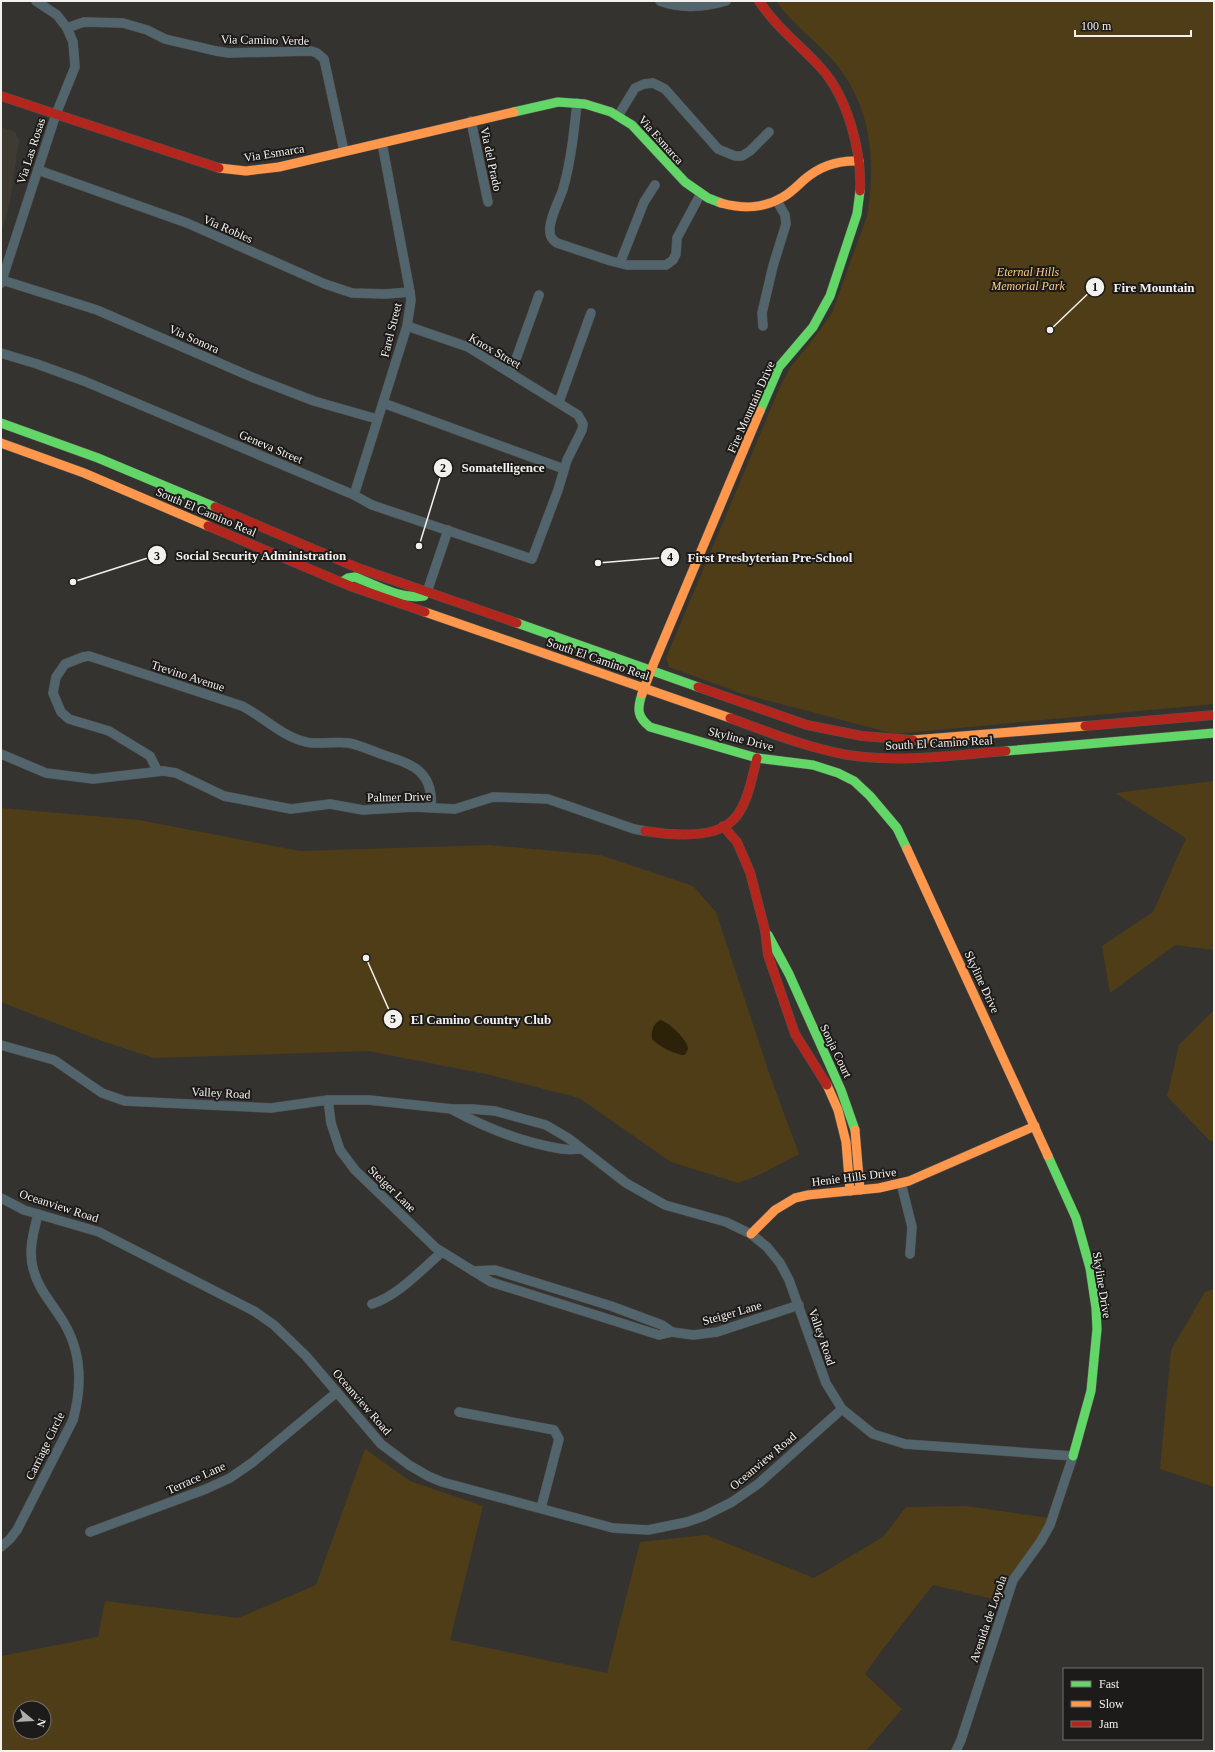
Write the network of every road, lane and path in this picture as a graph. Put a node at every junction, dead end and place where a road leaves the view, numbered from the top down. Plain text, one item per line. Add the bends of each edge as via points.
1 (36, 1) edge
2 (660, 1) edge
3 (726, 1) edge
4 (759, 1) edge
5 (67, 28) junction
6 (1, 96) edge
7 (577, 103) junction
8 (56, 114) junction
9 (618, 116) junction
10 (471, 121) junction
11 (769, 132) dead end
12 (382, 143) junction
13 (344, 151) junction
14 (859, 161) junction
15 (38, 170) junction
16 (655, 185) dead end
17 (700, 195) junction
18 (776, 200) junction
19 (488, 202) dead end
20 (620, 263) junction
21 (1, 281) edge
22 (410, 292) junction
23 (539, 295) dead end
24 (591, 312) dead end
25 (407, 326) junction
26 (763, 326) dead end
27 (1, 353) edge
28 (511, 373) junction
29 (383, 403) junction
30 (563, 405) junction
31 (377, 419) junction
32 (1, 424) edge
33 (1, 443) edge
34 (564, 469) junction
35 (354, 495) junction
36 (448, 530) junction
37 (532, 559) joint
38 (342, 582) junction
39 (427, 592) junction
40 (651, 670) junction
41 (645, 687) junction
42 (1214, 715) edge
43 (1214, 733) edge
44 (1, 754) edge
45 (757, 758) junction
46 (157, 770) junction
47 (431, 808) junction
48 (723, 826) junction
49 (645, 831) joint
50 (765, 930) junction
51 (1, 1044) edge
52 (328, 1100) junction
53 (452, 1109) junction
54 (1035, 1126) junction
55 (581, 1148) junction
56 (901, 1183) junction
57 (860, 1190) junction
58 (850, 1191) junction
59 (1, 1198) edge
60 (38, 1214) junction
61 (751, 1234) junction
62 (442, 1252) junction
63 (910, 1254) dead end
64 (473, 1271) junction
65 (372, 1304) dead end
66 (798, 1305) junction
67 (672, 1332) junction
68 (337, 1392) junction
69 (842, 1409) junction
70 (458, 1412) dead end
71 (1073, 1456) junction
72 (541, 1508) junction
73 (90, 1532) dead end
74 (1, 1547) edge
75 (956, 1751) edge

1 - 5 street via 57,15
2 - 3 street via 694,6
4 - 14 main road, Fire Mountain Drive via 784,31 822,69 842,101 851,122
5 - 8 street, Via Las Rosas via 73,42 75,67
5 - 13 street, Via Camino Verde via 84,22 124,23 166,39 216,52 317,53 324,59
6 - 8 main road, Via Esmarca
7 - 9 main road, Via Esmarca via 588,103
7 - 10 main road, Via Esmarca via 558,102
7 - 20 street via 573,146 563,189 550,226 550,235 557,243
8 - 13 main road, Via Esmarca via 221,170 246,171 279,167
8 - 15 street, Via Las Rosas
9 - 11 street via 635,88 653,83 666,89 718,149 742,156
9 - 17 main road, Via Esmarca via 628,121 680,178
10 - 12 main road, Via Esmarca
10 - 19 street, Via del Prado
12 - 13 main road, Via Esmarca
12 - 22 street, Farel Street
14 - 18 main road, Via Esmarca via 849,160 822,168
14 - 40 main road, Fire Mountain Drive via 861,176 857,214 828,298 806,336 779,367
15 - 21 street, Via Las Rosas
15 - 22 street, Via Robles via 187,223 325,284 352,293
16 - 20 street via 644,202
17 - 18 main road, Via Esmarca via 710,201 737,208 758,207
17 - 20 street via 677,238 673,260 666,265
18 - 26 street via 785,215 786,224 771,273 762,313
21 - 31 street, Via Sonora via 97,310 254,378 314,401
22 - 25 street, Farel Street
23 - 28 street
24 - 30 street
25 - 28 street, Knox Street via 468,347
25 - 29 street, Farel Street
27 - 35 street, Geneva Street via 84,381
28 - 30 street, Knox Street
29 - 31 street, Farel Street
29 - 34 street
30 - 34 street, Knox Street via 578,415 582,424 582,430
31 - 35 street, Farel Street
32 - 39 main road, South El Camino Real via 91,456 335,559
33 - 38 main road, South El Camino Real via 84,473
34 - 37 street, Knox Street
35 - 36 street, Geneva Street via 372,505
36 - 37 street, Geneva Street
36 - 39 street
38 - 39 main road via 355,577 417,598
38 - 41 main road, South El Camino Real
39 - 40 main road, South El Camino Real
40 - 41 main road, Fire Mountain Drive
40 - 42 main road, South El Camino Real via 807,725 891,740 918,740
41 - 43 main road, South El Camino Real via 786,738 830,751 864,757 920,758
41 - 45 main road, Skyline Drive via 638,707 642,721 650,727
44 - 46 street, Palmer Drive via 46,773 93,779
45 - 48 main road, Palmer Drive via 741,810 733,820
45 - 54 main road, Skyline Drive via 813,765 848,778 870,796 897,828
46 - 47 street, Palmer Drive via 176,773 224,796 291,808 330,804 363,810
46 - 47 street, Trevino Avenue via 150,756 110,731 69,719 61,712 53,693 56,678 65,664 83,656 90,656 242,706 255,712 285,734 306,742 349,743 412,764 428,784 432,799
47 - 49 street, Palmer Drive via 455,809 493,797 548,799
48 - 49 main road, Palmer Drive via 718,830 700,834
48 - 50 main road, Sonja Court via 737,842 750,872
50 - 57 main road, Sonja Court via 779,953 842,1090 855,1134
50 - 58 main road, Sonja Court via 768,955 795,1034 826,1083 838,1110 846,1142
51 - 52 street, Valley Road via 54,1060 102,1093 125,1101 271,1108
52 - 53 street, Valley Road via 369,1100
52 - 62 street, Steiger Lane via 331,1123 340,1150 355,1170
53 - 55 street, Valley Road via 468,1118 532,1141 563,1149
53 - 55 street, Valley Road via 495,1111 546,1125
54 - 56 main road, Henie Hills Drive
54 - 71 main road, Skyline Drive via 1076,1218 1090,1268 1096,1308 1097,1329 1091,1391
55 - 61 street, Valley Road via 626,1182 665,1205 726,1222
56 - 57 main road, Henie Hills Drive
56 - 63 street via 912,1227
57 - 58 main road, Henie Hills Drive
58 - 61 main road, Henie Hills Drive via 795,1198 775,1210
59 - 60 street, Oceanview Road
60 - 68 street, Oceanview Road via 99,1232 254,1311 274,1325 306,1356
60 - 74 street, Carriage Circle via 32,1245 32,1267 39,1287 71,1336 78,1357 78,1403 73,1420 17,1530
61 - 66 street, Valley Road via 767,1247 780,1263
62 - 64 street, Steiger Lane
62 - 65 street via 385,1300
64 - 67 street, Steiger Lane via 494,1270 604,1304 662,1325
64 - 67 street, Steiger Lane via 491,1282 659,1335
66 - 67 street, Steiger Lane via 718,1332 693,1335
66 - 69 street, Valley Road via 826,1383
68 - 72 street, Oceanview Road via 381,1444 428,1476
68 - 73 street, Terrace Lane via 230,1478
69 - 71 street, Valley Road via 873,1434 905,1444
69 - 72 street, Oceanview Road via 758,1484 732,1502 687,1522 648,1530 613,1528
70 - 72 street via 554,1430 560,1439
71 - 75 street, Avenida de Loyola via 1050,1525 1013,1580

